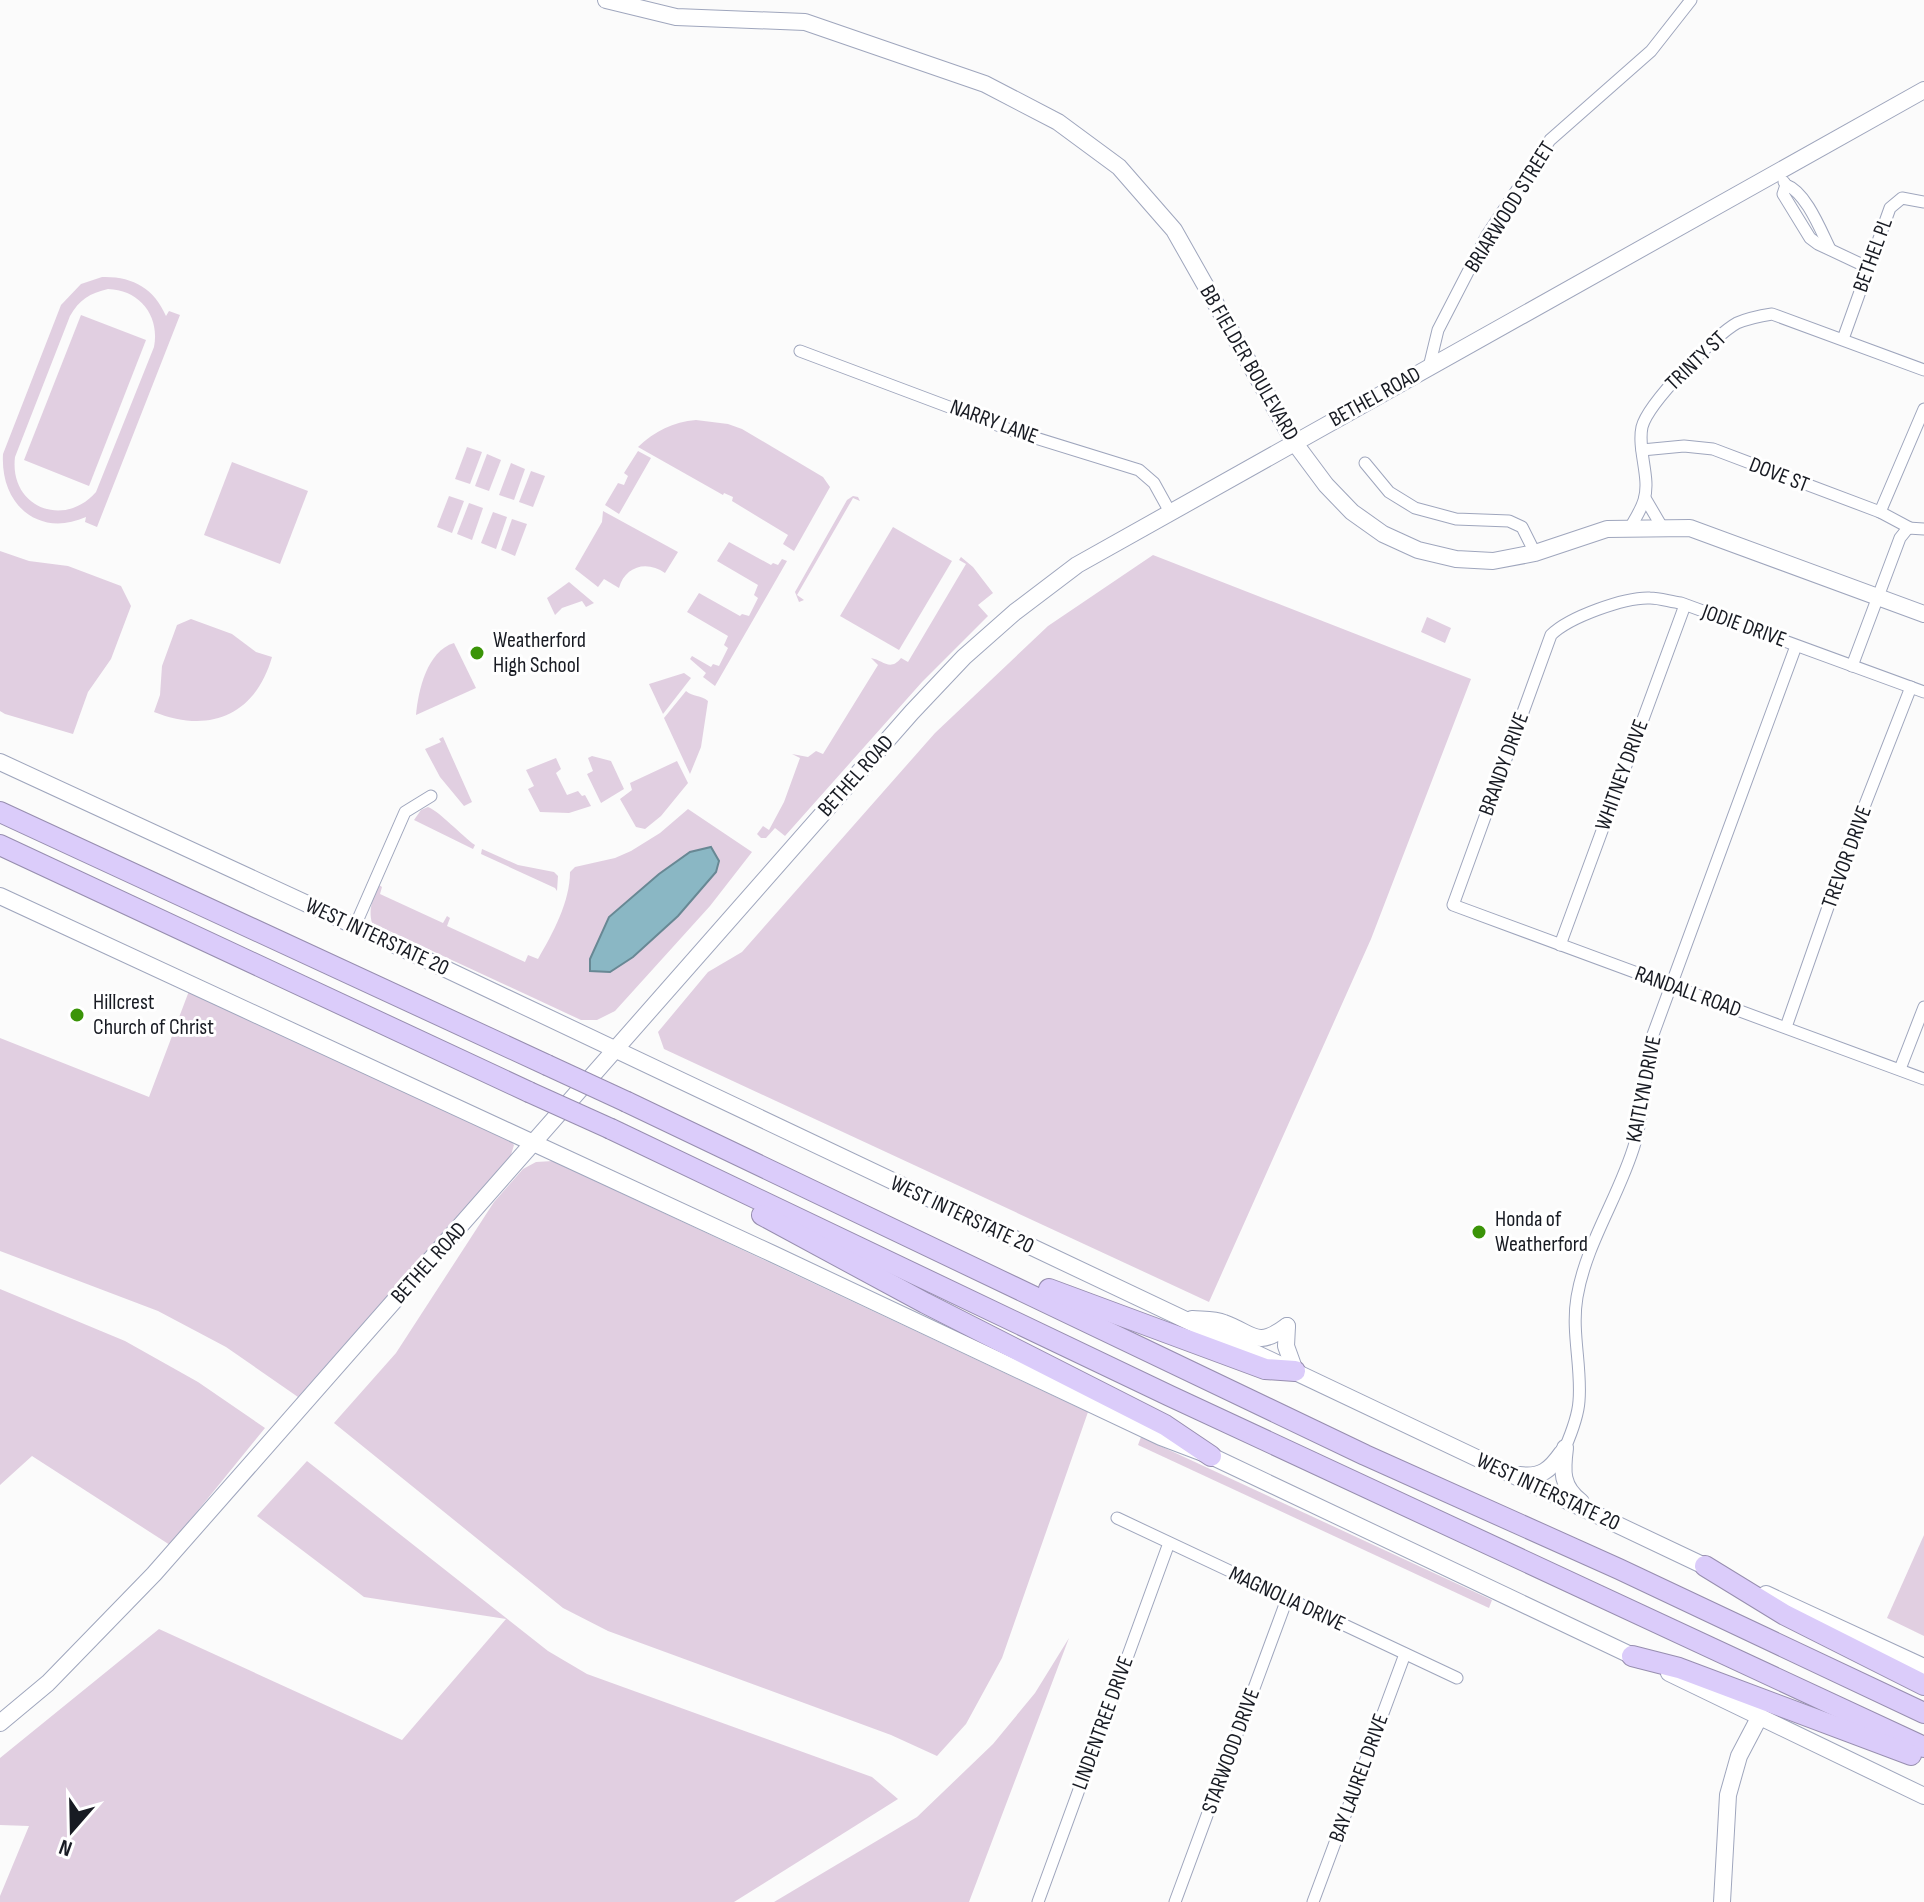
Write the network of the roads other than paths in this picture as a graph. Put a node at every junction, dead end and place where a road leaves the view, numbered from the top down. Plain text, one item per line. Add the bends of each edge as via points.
1 (606, 0) edge
2 (1691, 0) edge
3 (1924, 90) edge
4 (1782, 178) junction
5 (1924, 202) edge
6 (1867, 267) junction
7 (1843, 339) junction
8 (800, 351) dead end
9 (1429, 367) junction
10 (1924, 370) edge
11 (1924, 409) edge
12 (1294, 442) junction
13 (1642, 450) junction
14 (1365, 463) dead end
15 (1645, 498) junction
16 (1170, 512) junction
17 (1880, 512) junction
18 (1662, 527) junction
19 (1630, 528) junction
20 (1910, 528) junction
21 (1924, 529) edge
22 (1535, 553) junction
23 (1878, 597) junction
24 (1685, 605) junction
25 (1924, 614) edge
26 (1561, 625) joint
27 (1796, 646) junction
28 (1852, 666) junction
29 (1911, 687) junction
30 (1924, 692) edge
31 (0, 762) edge
32 (431, 796) dead end
33 (0, 812) edge
34 (0, 845) edge
35 (0, 896) edge
36 (1453, 905) joint
37 (355, 926) junction
38 (1560, 945) junction
39 (1671, 985) junction
40 (1924, 1007) edge
41 (1786, 1027) junction
42 (613, 1050) junction
43 (1900, 1069) junction
44 (1924, 1079) edge
45 (535, 1144) junction
46 (710, 1178) junction
47 (948, 1255) junction
48 (1181, 1318) junction
49 (1295, 1371) junction
50 (1565, 1448) junction
51 (1211, 1456) junction
52 (1503, 1470) junction
53 (1598, 1515) junction
54 (1117, 1518) dead end
55 (1169, 1543) junction
56 (1705, 1566) junction
57 (1287, 1599) junction
58 (1405, 1654) junction
59 (1632, 1656) junction
60 (1924, 1667) edge
61 (1457, 1678) dead end
62 (1924, 1685) edge
63 (1924, 1713) edge
64 (1760, 1716) junction
65 (0, 1723) edge
66 (1924, 1747) edge
67 (1924, 1761) edge
68 (1924, 1796) edge
69 (1038, 1902) edge
70 (1175, 1902) edge
71 (1313, 1902) edge
72 (1722, 1902) edge

1 - 12 main road, BB FIELDER BOULEVARD via 676,17 805,22 985,84 1058,122 1119,167 1174,230
2 - 9 street, BRIARWOOD STREET via 1651,51 1550,140 1487,235 1438,330
3 - 4 main road, BETHEL ROAD
4 - 6 street via 1795,188 1830,249
4 - 9 main road, BETHEL ROAD
5 - 6 street, BETHEL PL via 1902,198 1890,208
6 - 7 street, BETHEL PL
7 - 10 street, TRINTY ST
7 - 13 street, TRINTY ST via 1772,314 1734,325 1656,400 1643,423
8 - 16 street, NARRY LANE via 1013,431 1139,470 1154,483
9 - 12 main road, BETHEL ROAD
11 - 17 street
12 - 16 main road, BETHEL ROAD
12 - 22 main road, BB FIELDER BOULEVARD via 1352,512 1383,534 1456,559 1493,561
13 - 15 street, TRINTY ST
13 - 17 street, DOVE ST via 1713,449
14 - 22 street via 1389,492 1415,508 1522,527
15 - 18 street, TRINTY ST
15 - 19 street
16 - 42 main road, BETHEL ROAD via 1077,565 964,657
17 - 20 street, DOVE ST
18 - 19 main road, BB FIELDER BOULEVARD
18 - 23 main road, BB FIELDER BOULEVARD via 1690,528
19 - 22 main road, BB FIELDER BOULEVARD via 1607,529
20 - 21 street
20 - 23 street via 1900,538
23 - 25 main road, BB FIELDER BOULEVARD
23 - 28 street
24 - 26 street, JODIE DRIVE via 1649,598
24 - 27 street, JODIE DRIVE
24 - 38 street, WHITNEY DRIVE
26 - 36 street, BRANDY DRIVE via 1551,635
27 - 28 street, JODIE DRIVE
27 - 39 street, KAITLYN DRIVE
28 - 29 street, JODIE DRIVE
29 - 30 street, JODIE DRIVE
29 - 41 street, TREVOR DRIVE
31 - 37 main road, WEST INTERSTATE 20
32 - 37 street via 405,812
33 - 47 highway, bridge
34 - 46 highway, bridge
35 - 45 main road
36 - 38 street, RANDALL ROAD
37 - 42 main road, WEST INTERSTATE 20
38 - 39 street, RANDALL ROAD
39 - 41 street, RANDALL ROAD
39 - 50 street, KAITLYN DRIVE via 1651,1040 1635,1145 1581,1277 1575,1335 1579,1401
40 - 43 street
41 - 43 street, RANDALL ROAD
42 - 45 main road, BETHEL ROAD
42 - 48 main road, WEST INTERSTATE 20
43 - 44 street, RANDALL ROAD
45 - 51 main road
45 - 65 main road, BETHEL ROAD via 154,1574 48,1683
46 - 51 highway via 734,1199 810,1242 1165,1425
46 - 66 highway
47 - 49 highway via 979,1258 1130,1321 1265,1369
47 - 63 highway
48 - 49 main road, WEST INTERSTATE 20
48 - 49 main road via 1221,1322 1260,1339 1287,1326 1286,1346
49 - 52 main road, WEST INTERSTATE 20
50 - 52 main road, KAITLYN DRIVE via 1543,1473
50 - 53 main road, KAITLYN DRIVE via 1563,1480 1573,1496
51 - 59 main road
52 - 53 main road, WEST INTERSTATE 20
53 - 56 main road, WEST INTERSTATE 20
54 - 55 street, MAGNOLIA DRIVE
55 - 57 street, MAGNOLIA DRIVE
55 - 69 street, LINDENTREE DRIVE
56 - 60 main road, WEST INTERSTATE 20
56 - 62 highway via 1785,1615
57 - 58 street, MAGNOLIA DRIVE
57 - 70 street, STARWOOD DRIVE
58 - 61 street, MAGNOLIA DRIVE
58 - 71 street, BAY LAUREL DRIVE
59 - 64 main road
59 - 67 highway via 1679,1668
64 - 68 main road
64 - 72 main road via 1739,1756 1728,1795

